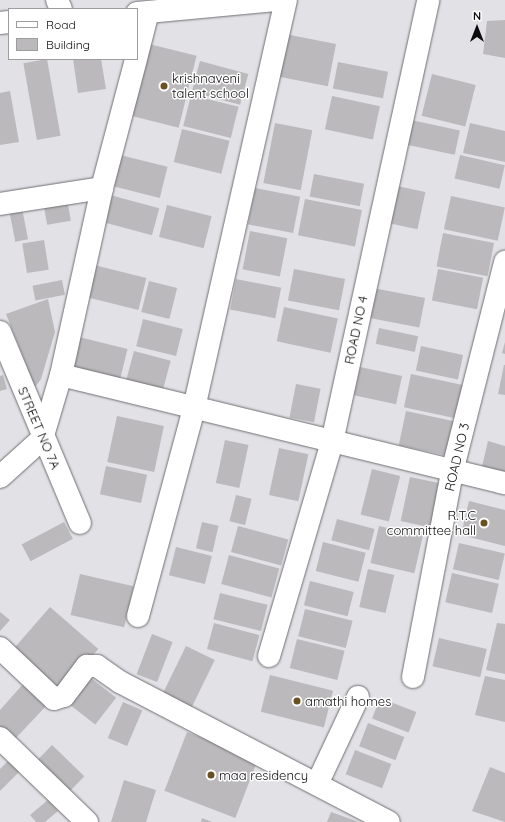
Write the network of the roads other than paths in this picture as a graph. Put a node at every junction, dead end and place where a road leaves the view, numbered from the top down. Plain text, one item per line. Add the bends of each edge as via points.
1 (278, 0) edge
2 (286, 0) edge
3 (428, 0) edge
4 (186, 4) edge
5 (143, 12) edge
6 (138, 48) edge
7 (136, 60) edge
8 (102, 188) junction
9 (0, 204) edge
10 (505, 262) edge
11 (0, 332) edge
12 (61, 375) junction
13 (194, 408) junction
14 (42, 438) junction
15 (332, 442) junction
16 (452, 472) junction
17 (0, 477) edge
18 (505, 483) edge
19 (80, 524) dead end
20 (138, 616) dead end
21 (0, 648) edge
22 (269, 656) dead end
23 (413, 677) dead end
24 (358, 697) dead end
25 (0, 738) edge
26 (318, 782) junction
27 (87, 822) edge
28 (389, 822) edge

1 - 4 street
2 - 13 street
3 - 15 street, ROAD NO 4
4 - 5 street
5 - 6 street
7 - 8 street
8 - 9 street
8 - 12 street
10 - 16 street, ROAD NO 3
11 - 14 street, STREET NO 7A
12 - 13 street
12 - 14 street
13 - 15 street
13 - 20 street
14 - 17 street
14 - 19 street, STREET NO 7A
15 - 16 street
15 - 22 street, ROAD NO 4
16 - 18 street
16 - 23 street, ROAD NO 3
21 - 26 street via 54,699 64,696 87,666 97,666 120,682
24 - 26 street
25 - 27 street
26 - 28 street

